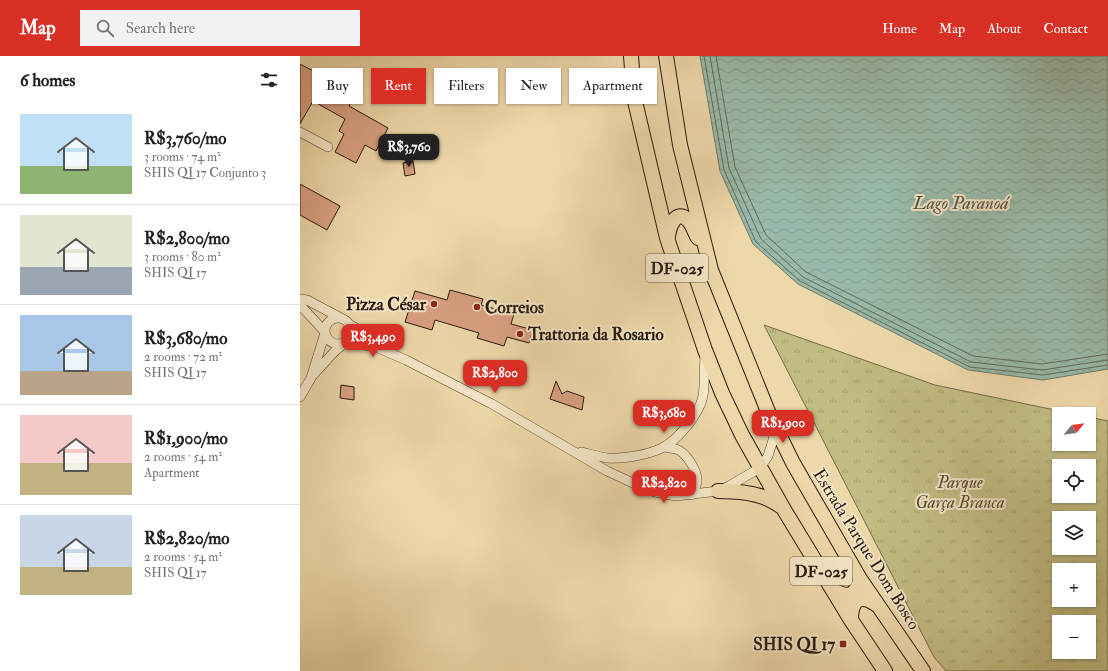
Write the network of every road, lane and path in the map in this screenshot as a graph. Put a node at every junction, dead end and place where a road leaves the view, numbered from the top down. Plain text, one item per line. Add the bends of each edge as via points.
1 (631, 56) edge
2 (666, 56) edge
3 (300, 132) edge
4 (328, 147) dead end
5 (668, 238) junction
6 (711, 270) junction
7 (300, 299) edge
8 (300, 305) edge
9 (341, 318) junction
10 (350, 325) junction
11 (325, 333) junction
12 (345, 343) junction
13 (705, 350) junction
14 (406, 360) junction
15 (311, 378) junction
16 (300, 397) edge
17 (769, 414) junction
18 (664, 447) junction
19 (572, 450) junction
20 (760, 468) junction
21 (718, 491) junction
22 (692, 495) junction
23 (783, 508) junction
24 (860, 579) junction
25 (833, 590) junction
26 (877, 604) junction
27 (851, 620) junction
28 (885, 671) edge
29 (923, 671) edge

1 - 5 main road, DF-025 via 634,97
2 - 6 main road, Estrada Parque Dom Bosco / DF-025 via 680,145
3 - 4 street
5 - 6 main road via 673,220 684,217 690,222
5 - 13 main road, DF-025
6 - 17 main road, Estrada Parque Dom Bosco / DF-025
7 - 9 street via 307,300
8 - 11 street
9 - 10 street
9 - 11 street via 330,321
10 - 12 street via 352,332
10 - 14 street via 378,340
11 - 12 street via 332,343
11 - 15 street
12 - 14 street via 376,348
12 - 15 street
13 - 18 street via 703,396 698,409 690,424
13 - 20 main road, DF-025 via 728,407
14 - 19 street via 492,404
15 - 16 street
17 - 20 street via 773,440 768,456
17 - 24 main road, Estrada Parque Dom Bosco / DF-025 via 796,468
18 - 19 street via 630,457 608,458
18 - 22 street via 684,453 696,472 696,487
19 - 22 street via 607,471 655,492 676,496
20 - 21 street
20 - 23 main road, DF-025
21 - 22 street
21 - 23 main road via 759,495
23 - 25 main road, DF-025
24 - 25 main road via 854,592 848,595
24 - 26 main road, Estrada Parque Dom Bosco / DF-025
25 - 27 main road, DF-025
26 - 27 main road via 862,599 856,602 851,612
26 - 29 main road, Estrada Parque Dom Bosco / DF-025
27 - 28 main road, DF-025

